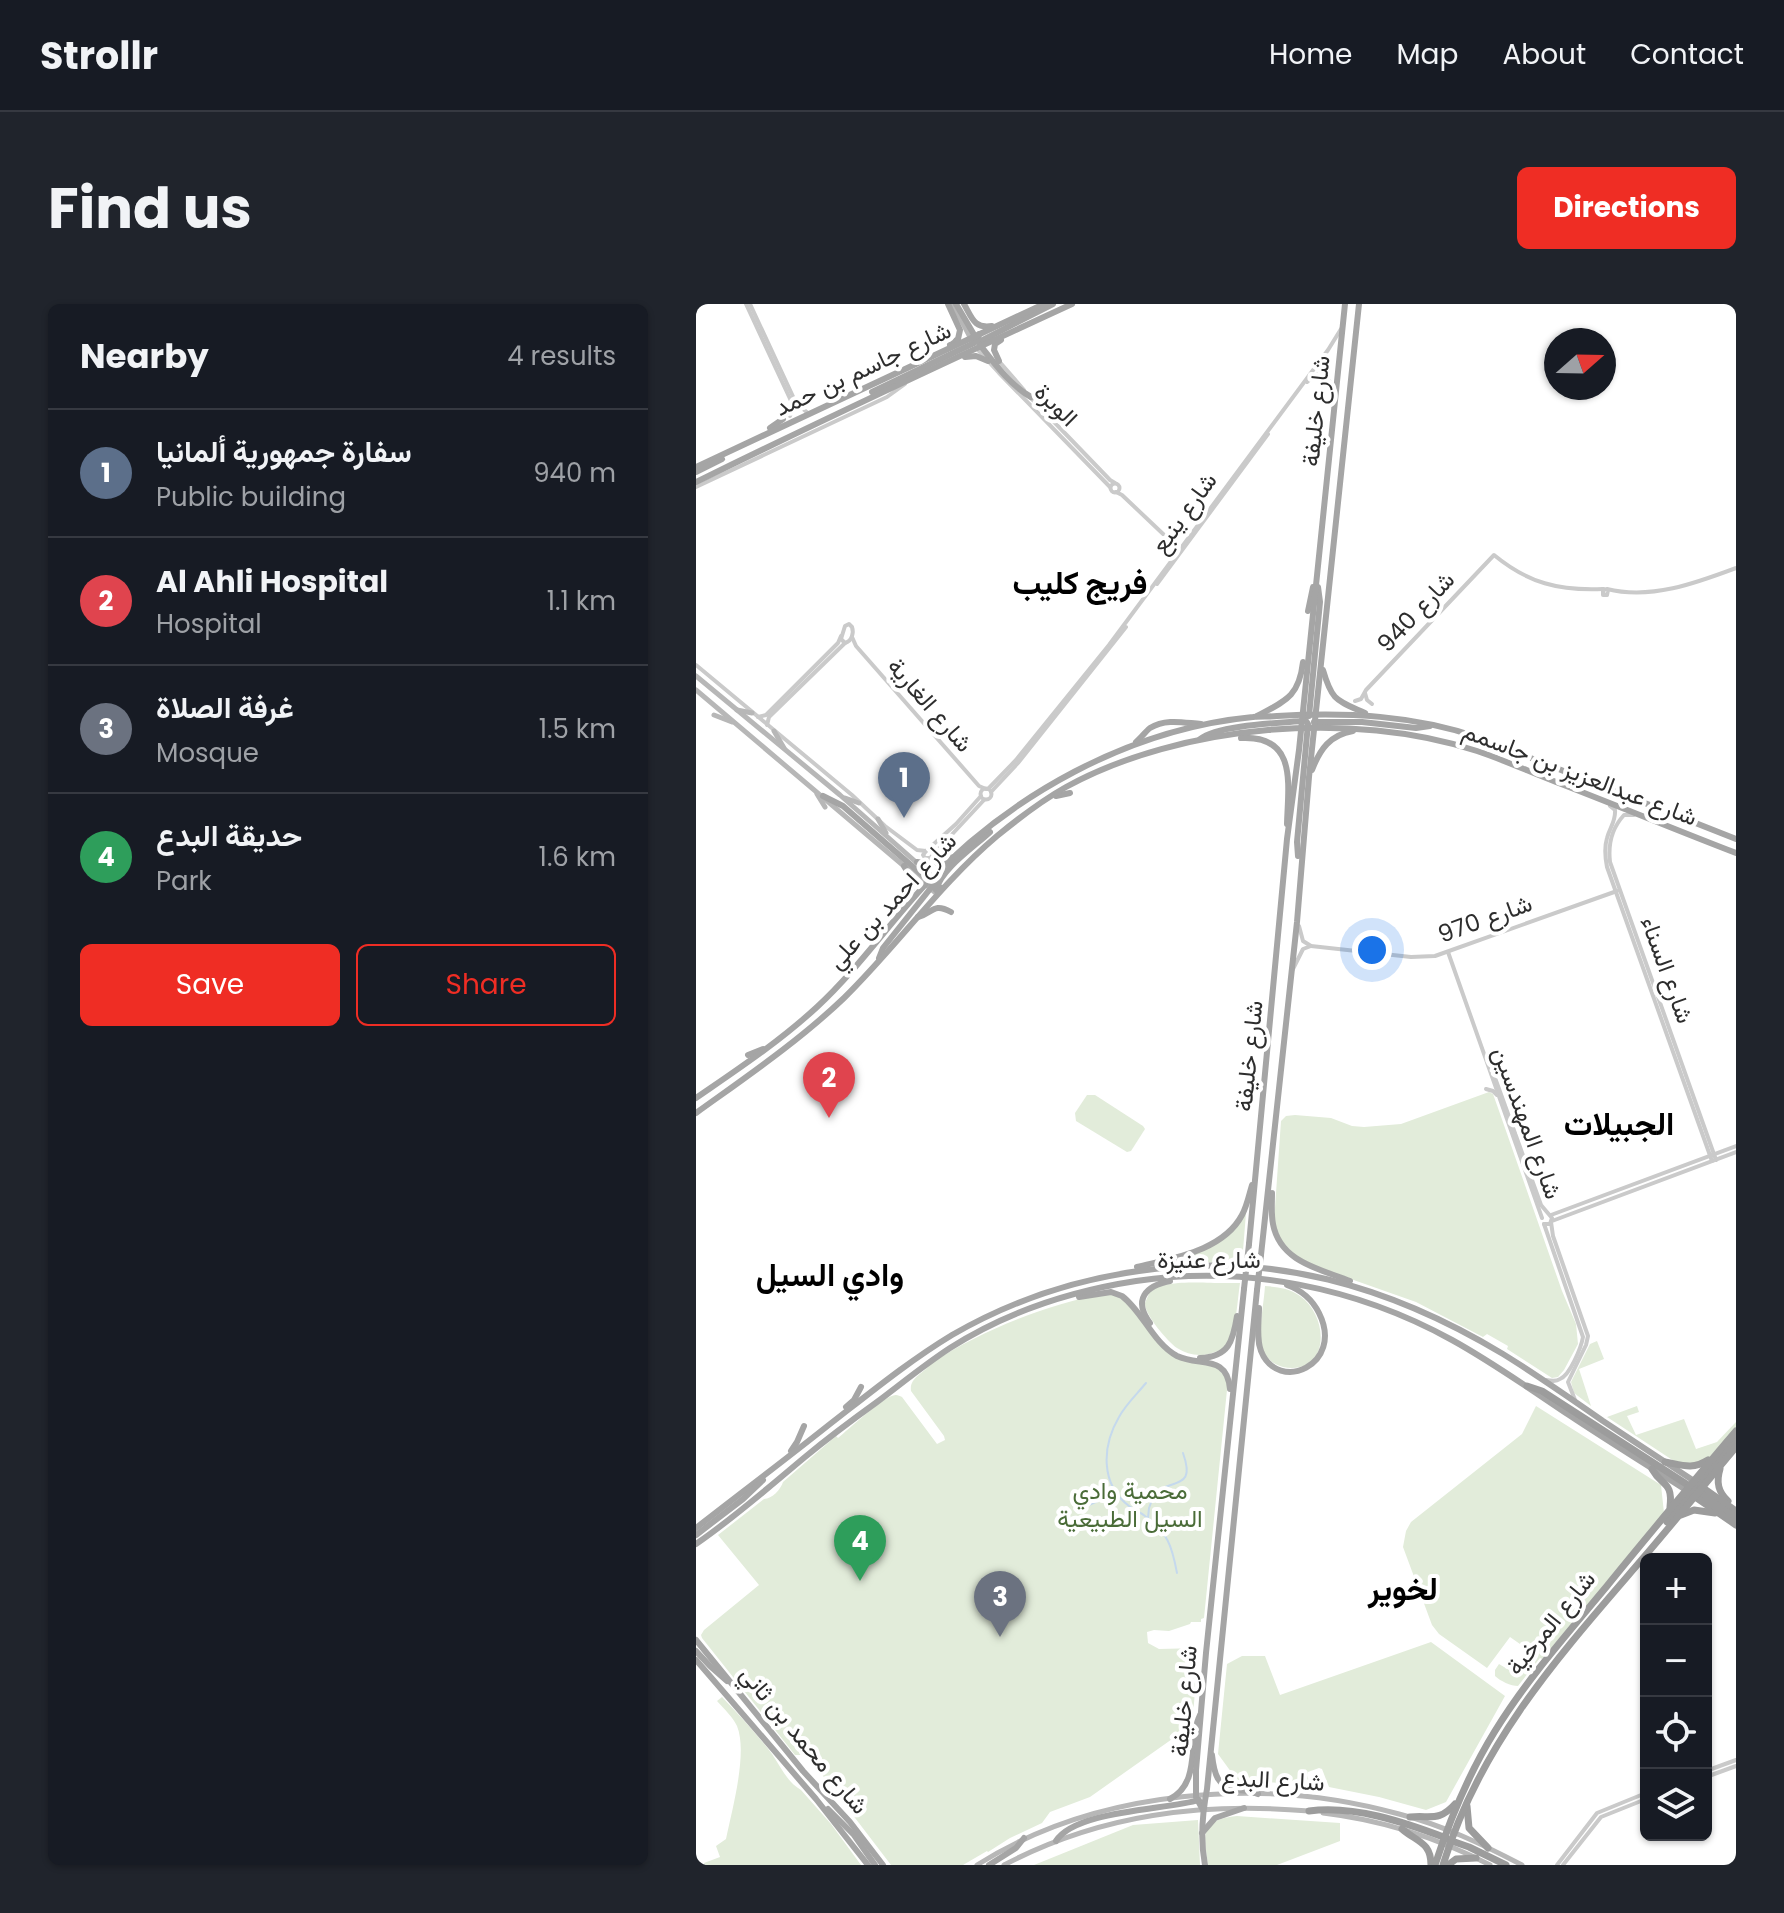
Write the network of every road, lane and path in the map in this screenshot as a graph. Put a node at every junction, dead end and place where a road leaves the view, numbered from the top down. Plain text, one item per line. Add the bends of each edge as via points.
1 (748, 304) edge
2 (957, 304) edge
3 (1044, 304) edge
4 (1053, 304) edge
5 (1072, 304) edge
6 (1345, 304) edge
7 (1358, 305) edge
8 (1030, 308) edge
9 (1045, 316) junction
10 (999, 325) junction
11 (1342, 327) junction
12 (978, 341) junction
13 (988, 361) junction
14 (999, 361) junction
15 (922, 362) junction
16 (935, 369) junction
17 (911, 380) junction
18 (1300, 388) junction
19 (788, 389) junction
20 (1031, 397) junction
21 (861, 401) junction
22 (1334, 404) junction
23 (809, 414) junction
24 (787, 417) joint
25 (1268, 431) junction
26 (759, 437) junction
27 (778, 443) junction
28 (768, 452) junction
29 (698, 467) edge
30 (723, 471) junction
31 (696, 484) edge
32 (1116, 489) junction
33 (1341, 537) dead end
34 (1174, 543) junction
35 (1184, 543) junction
36 (1181, 550) junction
37 (1736, 568) edge
38 (1331, 576) junction
39 (1317, 580) junction
40 (841, 636) junction
41 (852, 637) junction
42 (846, 642) junction
43 (856, 646) junction
44 (696, 665) edge
45 (1322, 666) junction
46 (696, 676) edge
47 (696, 690) edge
48 (1365, 693) junction
49 (1355, 701) dead end
50 (1372, 704) dead end
51 (736, 710) junction
52 (752, 713) junction
53 (1368, 714) junction
54 (714, 715) dead end
55 (1255, 716) junction
56 (758, 717) junction
57 (1308, 721) junction
58 (736, 723) junction
59 (767, 725) junction
60 (1205, 725) junction
61 (1434, 725) junction
62 (1369, 730) junction
63 (774, 731) junction
64 (1232, 735) junction
65 (1198, 741) junction
66 (1123, 749) junction
67 (1522, 754) junction
68 (790, 755) junction
69 (1138, 756) junction
70 (1540, 756) dead end
71 (1121, 769) dead end
72 (1309, 777) junction
73 (1595, 777) dead end
74 (1607, 789) junction
75 (815, 790) junction
76 (984, 792) junction
77 (1070, 793) dead end
78 (840, 795) junction
79 (823, 796) junction
80 (1049, 798) junction
81 (1601, 800) junction
82 (859, 803) junction
83 (825, 807) dead end
84 (1676, 810) dead end
85 (1667, 813) junction
86 (1006, 816) junction
87 (1646, 818) junction
88 (878, 819) junction
89 (840, 821) dead end
90 (992, 826) junction
91 (857, 827) junction
92 (1613, 828) junction
93 (889, 837) junction
94 (1287, 839) junction
95 (1736, 839) edge
96 (1736, 853) edge
97 (917, 862) junction
98 (904, 866) junction
99 (973, 869) dead end
100 (959, 872) junction
101 (1300, 873) junction
102 (934, 886) junction
103 (1618, 891) junction
104 (951, 912) dead end
105 (902, 913) junction
106 (918, 917) junction
107 (1297, 922) junction
108 (1302, 937) junction
109 (1311, 946) junction
110 (1448, 952) junction
111 (1300, 954) junction
112 (877, 962) junction
113 (1292, 971) junction
114 (1479, 1040) junction
115 (773, 1044) junction
116 (748, 1055) dead end
117 (1491, 1075) junction
118 (706, 1084) dead end
119 (697, 1097) edge
120 (1499, 1097) junction
121 (696, 1113) edge
122 (1736, 1149) edge
123 (1713, 1158) junction
124 (1257, 1166) junction
125 (1272, 1168) junction
126 (1551, 1218) junction
127 (1543, 1221) junction
128 (1123, 1273) junction
129 (1192, 1276) junction
130 (1268, 1279) junction
131 (1364, 1289) junction
132 (1244, 1291) junction
133 (1257, 1291) junction
134 (1063, 1298) junction
135 (1544, 1380) junction
136 (1527, 1386) junction
137 (861, 1387) dead end
138 (1576, 1402) junction
139 (844, 1414) junction
140 (1230, 1418) junction
141 (804, 1426) dead end
142 (1736, 1431) edge
143 (1736, 1439) edge
144 (1736, 1447) edge
145 (1716, 1455) junction
146 (788, 1457) junction
147 (1665, 1462) junction
148 (1722, 1464) junction
149 (1652, 1469) junction
150 (767, 1473) junction
151 (1694, 1489) junction
152 (1736, 1509) edge
153 (1670, 1510) junction
154 (1721, 1515) junction
155 (1677, 1517) junction
156 (1736, 1518) edge
157 (1736, 1525) edge
158 (696, 1528) edge
159 (696, 1535) edge
160 (696, 1544) edge
161 (1597, 1611) junction
162 (696, 1640) edge
163 (696, 1651) edge
164 (696, 1660) edge
165 (736, 1688) junction
166 (1202, 1711) junction
167 (1211, 1747) junction
168 (1736, 1763) edge
169 (1712, 1769) edge
170 (1712, 1774) edge
171 (1258, 1794) junction
172 (1206, 1796) junction
173 (1196, 1798) junction
174 (1640, 1798) edge
175 (816, 1799) junction
176 (1170, 1799) junction
177 (1640, 1799) edge
178 (1464, 1800) junction
179 (1244, 1808) junction
180 (1203, 1810) junction
181 (1309, 1811) junction
182 (1410, 1817) junction
183 (1402, 1829) junction
184 (1202, 1833) junction
185 (1024, 1838) junction
186 (1448, 1838) junction
187 (1056, 1841) junction
188 (1488, 1848) junction
189 (1476, 1858) junction
190 (868, 1865) edge
191 (875, 1865) edge
192 (883, 1865) edge
193 (977, 1865) edge
194 (989, 1865) edge
195 (1004, 1865) edge
196 (1205, 1865) edge
197 (1433, 1865) edge
198 (1446, 1865) edge
199 (1490, 1865) edge
200 (1506, 1865) edge
201 (1522, 1865) edge
202 (1557, 1865) edge
203 (1563, 1865) edge

1 - 19 street
2 - 10 main road via 978,326
2 - 12 main road
2 - 15 main road via 958,339
3 - 8 main road, شارع جاسم بن حمد
4 - 12 main road
5 - 9 main road, شارع جاسم بن حمد
6 - 11 main road, شارع خليفة
7 - 38 main road, شارع خليفة
8 - 10 main road, شارع جاسم بن حمد
9 - 12 main road, شارع جاسم بن حمد
9 - 14 main road via 997,342
10 - 12 main road, شارع جاسم بن حمد
11 - 18 street, شارع ينبع
11 - 22 main road, شارع خليفة
12 - 13 street, الوبرة
12 - 14 street, الوبرة
12 - 15 main road, شارع جاسم بن حمد
12 - 16 main road, شارع جاسم بن حمد
12 - 20 main road
12 - 21 main road
13 - 16 main road via 970,356
13 - 32 street, الوبرة
14 - 20 street, الوبرة
15 - 23 main road, شارع جاسم بن حمد
16 - 17 main road, شارع جاسم بن حمد
17 - 21 main road, شارع جاسم بن حمد
17 - 28 street, شارع جاسم بن حمد via 887,397
18 - 22 street via 1323,375 1330,380
18 - 25 street, شارع ينبع
19 - 23 street
19 - 24 street via 792,405
20 - 32 street, الوبرة
21 - 27 main road, شارع جاسم بن حمد
22 - 39 main road, شارع خليفة
23 - 26 main road, شارع جاسم بن حمد
24 - 26 main road
25 - 35 street, شارع ينبع
25 - 36 street, شارع ينبع
26 - 29 main road, شارع جاسم بن حمد
27 - 28 main road
27 - 30 main road, شارع جاسم بن حمد
28 - 30 street, شارع جاسم بن حمد
30 - 31 main road, شارع جاسم بن حمد
32 - 34 street, الوبرة
33 - 38 main road
34 - 35 street
34 - 36 street, الوبرة
35 - 36 street, شارع ينبع
36 - 76 street, شارع ينبع via 1018,763
37 - 48 street, شارع 940 via 1678,587 1605,591 1543,584 1494,555
38 - 45 main road, شارع خليفة
39 - 55 main road via 1310,594 1297,686 1282,704
39 - 57 main road, شارع خليفة
40 - 41 street via 849,624
40 - 42 street
40 - 56 street via 766,715
41 - 42 street
41 - 43 street, شارع الغارية
42 - 43 street, شارع الغارية
42 - 59 street via 769,717
43 - 76 street, شارع الغارية
44 - 52 street
45 - 53 main road via 1334,697
45 - 57 main road, شارع خليفة
46 - 51 main road
47 - 58 main road
48 - 49 street, شارع 940
48 - 50 street
51 - 52 main road
51 - 68 main road
52 - 56 street
53 - 57 main road, شارع عبدالعزيز بن جاسمم
53 - 61 main road, شارع عبدالعزيز بن جاسمم
54 - 58 main road
55 - 57 main road, شارع احمد بن علي
55 - 60 main road, شارع احمد بن علي
56 - 59 street
57 - 61 main road
57 - 62 main road, شارع عبدالعزيز بن جاسمم
57 - 64 main road, شارع احمد بن علي
57 - 65 main road via 1211,733
57 - 72 main road, شارع خليفة
57 - 94 main road, شارع خليفة
57 - 101 main road via 1297,842
58 - 75 main road
59 - 63 street
60 - 66 main road, شارع احمد بن علي
60 - 66 main road via 1163,723
61 - 67 main road, شارع عبدالعزيز بن جاسمم
62 - 72 main road via 1328,741
62 - 81 main road, شارع عبدالعزيز بن جاسمم via 1477,751
63 - 68 main road
63 - 82 street
64 - 65 main road, شارع احمد بن علي
64 - 94 main road via 1262,740 1283,756 1289,780
65 - 69 main road, شارع احمد بن علي
66 - 86 main road, شارع احمد بن علي via 1053,783
67 - 70 main road
67 - 74 main road, شارع عبدالعزيز بن جاسمم
68 - 78 main road
69 - 71 main road
69 - 80 main road, شارع احمد بن علي
72 - 101 main road, شارع خليفة
73 - 74 main road
74 - 85 main road, شارع عبدالعزيز بن جاسمم
75 - 79 main road
75 - 83 main road
76 - 88 street, شارع ينبع via 927,859 926,851 914,848
77 - 80 main road
78 - 82 main road
78 - 93 main road
79 - 91 main road
79 - 102 main road via 843,806
80 - 100 main road, شارع احمد بن علي via 994,838
81 - 87 main road, شارع عبدالعزيز بن جاسمم
81 - 92 street, شارع السناء via 1615,810
82 - 88 street
84 - 85 main road
85 - 95 main road, شارع عبدالعزيز بن جاسمم
86 - 90 main road, شارع احمد بن علي
86 - 102 main road
87 - 92 street via 1624,815
87 - 96 main road, شارع عبدالعزيز بن جاسمم
88 - 93 main road
89 - 91 main road
90 - 97 main road via 942,862
90 - 102 main road, شارع احمد بن علي
91 - 98 main road
92 - 103 street, شارع السناء via 1605,854
93 - 97 main road
94 - 124 main road, شارع خليفة
97 - 102 main road
98 - 102 main road
98 - 105 main road via 913,887
99 - 100 main road
100 - 102 main road, شارع احمد بن علي
101 - 107 main road, شارع خليفة
102 - 105 main road, شارع احمد بن علي
102 - 106 main road, شارع احمد بن علي
102 - 112 main road
103 - 110 street, شارع 970
103 - 123 street, شارع السناء
104 - 106 main road via 939,907
105 - 115 main road, شارع احمد بن علي via 826,998
106 - 112 main road, شارع احمد بن علي
107 - 108 street
107 - 113 main road, شارع خليفة
108 - 109 street
108 - 111 street
109 - 110 street, شارع 970 via 1411,957
109 - 111 street
110 - 114 street, شارع المهندسين
111 - 113 street
112 - 121 main road, شارع احمد بن علي via 797,1038
113 - 125 main road, شارع خليفة
114 - 117 street, شارع المهندسين
114 - 126 street, شارع المهندسين via 1540,1202
115 - 116 main road
115 - 119 main road, شارع احمد بن علي
117 - 120 street, شارع المهندسين
117 - 120 street via 1485,1088
118 - 119 main road
120 - 127 street, شارع المهندسين
122 - 123 street
123 - 126 street
124 - 128 main road via 1244,1211 1227,1233 1193,1252
124 - 132 main road, شارع خليفة, bridge
125 - 131 main road via 1273,1224 1284,1248 1304,1263
125 - 133 main road, شارع خليفة, bridge
126 - 127 street via 1547,1225
126 - 127 street via 1545,1214
126 - 138 street, شارع المهندسين via 1587,1332 1568,1382
127 - 135 street, شارع المهندسين via 1583,1337 1565,1376
128 - 131 main road, شارع عنيزة via 1191,1265 1253,1266
128 - 139 main road, شارع عنيزة via 1049,1292 982,1320 916,1358
129 - 130 main road, شارع عنيزة
129 - 132 main road via 1152,1286 1142,1306 1163,1339 1187,1356 1210,1357 1225,1350
129 - 134 main road, شارع عنيزة via 1127,1283
130 - 133 main road via 1297,1289 1317,1309 1325,1337 1313,1363 1288,1372 1265,1358
130 - 136 main road, شارع عنيزة via 1320,1288 1387,1310 1451,1340
131 - 135 main road, شارع عنيزة via 1462,1331
132 - 140 main road, شارع خليفة
133 - 167 main road, شارع خليفة
134 - 140 main road via 1111,1292 1122,1296 1169,1351 1224,1370 1230,1384
134 - 160 main road, شارع عنيزة via 996,1323 947,1350
135 - 138 main road, شارع عنيزة
136 - 149 main road, شارع عنيزة
136 - 151 highway
137 - 139 main road
138 - 147 main road, شارع عنيزة
139 - 146 main road, شارع عنيزة
140 - 166 main road, شارع خليفة
141 - 146 main road
142 - 145 highway, شارع المرخية
143 - 151 highway
144 - 148 highway, شارع المرخية
145 - 147 highway via 1693,1467
145 - 151 highway, شارع المرخية
146 - 150 main road, شارع عنيزة
147 - 151 main road, شارع عنيزة
148 - 151 highway, شارع المرخية
148 - 152 highway via 1720,1491
149 - 151 main road, شارع عنيزة
149 - 153 highway via 1668,1487
150 - 158 main road, شارع عنيزة
150 - 159 main road
151 - 152 highway, شارع عنيزة
151 - 153 highway, شارع المرخية
151 - 154 highway, شارع عنيزة
151 - 155 highway, شارع المرخية
151 - 156 highway
151 - 161 highway
153 - 178 highway, شارع المرخية via 1524,1687 1494,1733
154 - 155 highway via 1695,1510
154 - 157 highway, شارع عنيزة
155 - 161 highway, شارع المرخية
161 - 178 highway, شارع المرخية via 1510,1724
162 - 165 main road, شارع محمد بن ثاني
163 - 165 main road
164 - 175 main road, شارع محمد بن ثاني
165 - 192 main road, شارع محمد بن ثاني
166 - 173 main road, شارع خليفة
166 - 176 main road via 1189,1773 1182,1791
167 - 171 main road via 1219,1782
167 - 172 main road, شارع خليفة
168 - 169 street
168 - 170 street
171 - 172 main road, شارع البدع
171 - 182 main road, شارع البدع via 1343,1802
172 - 173 main road
172 - 180 main road, شارع خليفة
173 - 176 main road, شارع البدع
173 - 180 main road
173 - 187 main road via 1095,1819 1062,1833
174 - 202 street via 1597,1813
175 - 190 main road, شارع محمد بن ثاني
175 - 191 main road via 842,1822
176 - 185 main road, شارع البدع via 1093,1813
177 - 203 street via 1601,1817
178 - 182 highway via 1433,1818
178 - 186 highway, شارع المرخية
178 - 188 highway via 1469,1828
179 - 180 main road, شارع البدع
179 - 181 main road, شارع البدع
179 - 184 main road via 1215,1818
180 - 184 main road, شارع خليفة
180 - 187 main road, شارع البدع via 1120,1821
181 - 183 main road, شارع البدع
181 - 186 highway via 1350,1812
182 - 186 main road, شارع البدع
183 - 186 main road, شارع البدع
183 - 197 highway via 1427,1847
184 - 196 main road, شارع خليفة
185 - 193 main road, شارع البدع
185 - 194 main road
186 - 188 main road, شارع البدع
186 - 189 main road, شارع البدع
186 - 197 highway, شارع المرخية
186 - 198 highway, شارع المرخية
186 - 200 highway
187 - 195 main road, شارع البدع
188 - 201 main road, شارع البدع
189 - 198 highway
189 - 199 main road, شارع البدع

